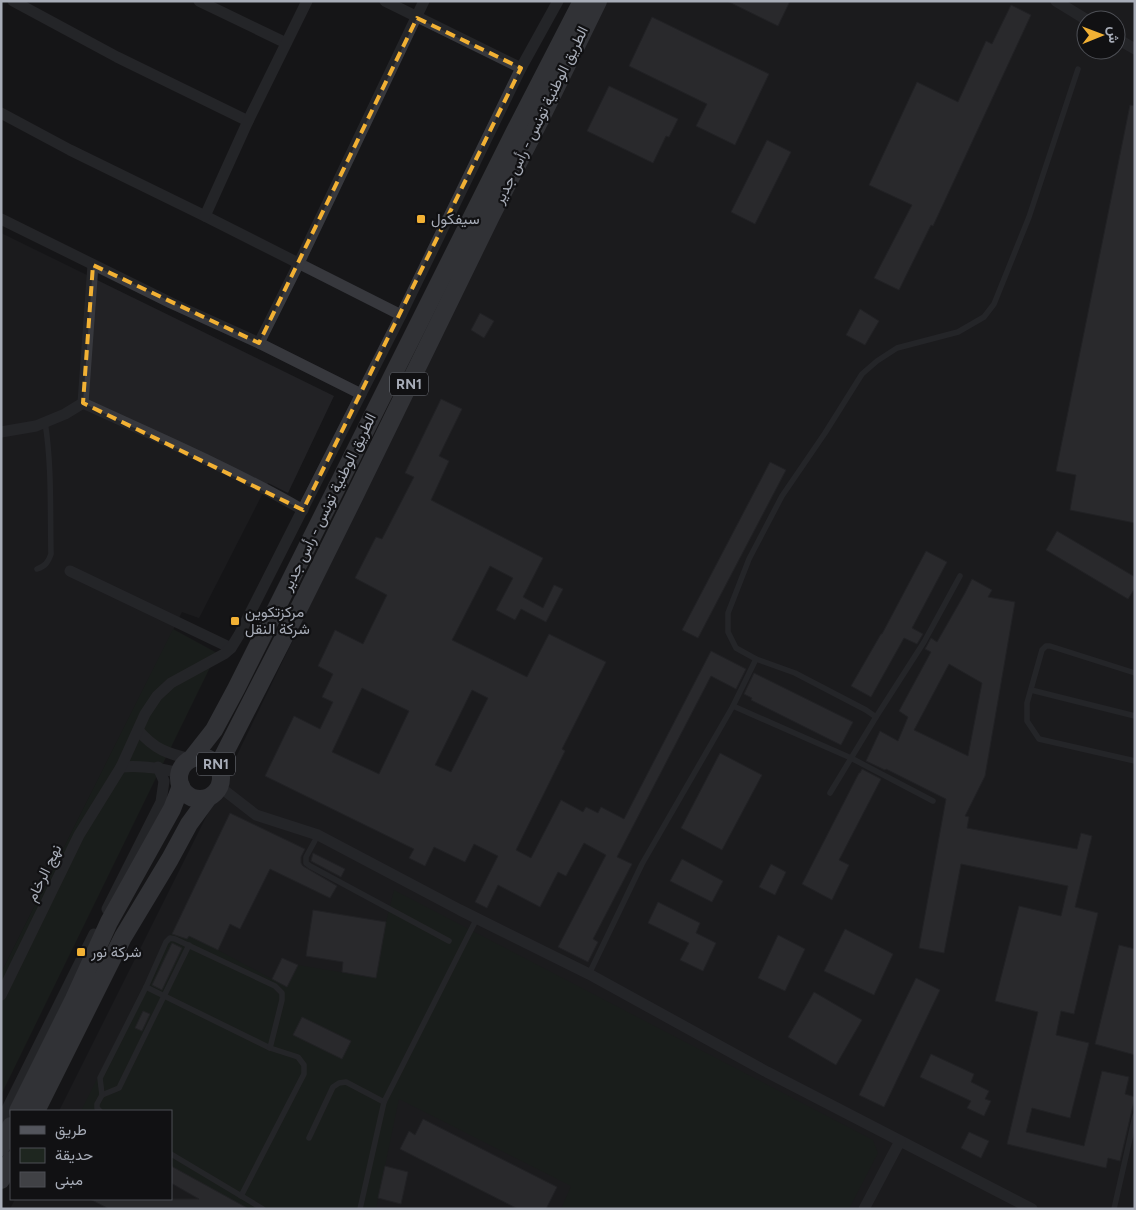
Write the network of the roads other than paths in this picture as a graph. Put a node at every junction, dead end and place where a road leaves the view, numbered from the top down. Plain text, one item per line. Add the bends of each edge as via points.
1 (13, 1) edge
2 (199, 1) edge
3 (307, 1) edge
4 (384, 1) edge
5 (424, 1) edge
6 (558, 1) edge
7 (582, 1) edge
8 (598, 1) edge
9 (1056, 1) edge
10 (1076, 13) edge
11 (417, 18) junction
12 (286, 43) junction
13 (521, 68) junction
14 (1078, 69) dead end
15 (1, 113) edge
16 (248, 121) junction
17 (204, 216) junction
18 (1, 219) edge
19 (299, 263) junction
20 (93, 265) junction
21 (401, 315) junction
22 (259, 343) junction
23 (362, 394) junction
24 (83, 403) junction
25 (45, 422) junction
26 (1, 432) edge
27 (303, 510) junction
28 (37, 569) dead end
29 (70, 571) dead end
30 (960, 576) dead end
31 (231, 648) junction
32 (756, 659) junction
33 (1135, 673) edge
34 (1031, 690) junction
35 (733, 706) junction
36 (1135, 716) edge
37 (876, 717) junction
38 (138, 730) junction
39 (851, 758) junction
40 (1135, 761) edge
41 (218, 766) junction
42 (121, 767) junction
43 (158, 767) junction
44 (186, 769) junction
45 (214, 792) junction
46 (830, 793) dead end
47 (933, 801) dead end
48 (318, 835) junction
49 (477, 918) junction
50 (449, 941) dead end
51 (188, 946) junction
52 (589, 974) junction
53 (146, 987) junction
54 (1, 996) edge
55 (165, 996) junction
56 (270, 1048) junction
57 (102, 1095) junction
58 (384, 1102) junction
59 (18, 1110) edge
60 (36, 1110) edge
61 (99, 1110) edge
62 (1135, 1116) edge
63 (1, 1121) edge
64 (10, 1128) edge
65 (309, 1138) dead end
66 (900, 1141) junction
67 (1, 1146) edge
68 (172, 1155) edge
69 (10, 1162) edge
70 (1, 1180) edge
71 (241, 1196) junction
72 (263, 1209) edge
73 (360, 1209) edge
74 (864, 1209) edge
75 (1032, 1209) edge
76 (1114, 1209) edge

1 - 16 street via 117,57
2 - 12 street
3 - 12 street
4 - 11 street
5 - 11 street
6 - 13 street
7 - 44 main road, الطريق الوطنية تونس - رأس جدير / RN1 via 240,681 214,730
8 - 41 main road, الطريق الوطنية تونس - رأس جدير / RN1
9 - 10 street
11 - 13 street
11 - 19 street
12 - 16 street
13 - 21 street
14 - 32 lane via 1029,216 994,304 984,317 958,332 898,348 862,374 782,496 748,559 728,613 728,632 736,648
15 - 17 street
16 - 17 street
17 - 19 street
18 - 20 street
19 - 21 street
19 - 22 street
20 - 22 street
20 - 24 street
21 - 23 street
22 - 23 street
23 - 27 street
24 - 25 street
24 - 27 street via 174,444
25 - 26 street
25 - 28 lane via 50,471 51,554 49,562
27 - 31 street
29 - 31 street
30 - 37 lane via 924,642
31 - 38 street, نهج الرخام via 171,683 157,696
32 - 35 lane
32 - 37 lane via 795,673
33 - 34 lane via 1046,646
34 - 36 lane
34 - 40 lane via 1027,721 1039,738
35 - 39 lane
35 - 52 lane via 642,864
37 - 39 lane
38 - 42 street, نهج الرخام
38 - 44 street via 156,747 182,757
39 - 46 lane
39 - 47 lane
41 - 44 main road, RN1 via 206,757 200,757
41 - 45 main road, RN1 via 221,780
42 - 43 street
42 - 54 street, نهج الرخام via 79,835
43 - 44 street
43 - 63 street via 164,781 161,802
44 - 45 main road, RN1 via 184,792 202,799
44 - 59 main road, الطريق الوطنية تونس - رأس جدير / RN1 via 172,809 109,922
45 - 48 street via 256,815
45 - 60 main road, RN1 via 189,824 123,937
48 - 49 street
48 - 50 lane via 306,857 310,866
49 - 52 street
49 - 58 lane
51 - 53 lane via 170,938
51 - 55 lane
51 - 56 lane via 275,986 282,993
52 - 66 street via 766,1072
53 - 55 lane
53 - 57 lane via 100,1078
55 - 56 lane
55 - 57 lane via 119,1088
56 - 71 lane via 298,1058 304,1065 304,1074
57 - 61 lane via 97,1104
58 - 65 lane via 346,1082 338,1083 333,1087
58 - 73 lane
62 - 76 lane
64 - 67 main road
66 - 74 street
66 - 75 street
68 - 71 lane
69 - 70 main road
71 - 72 lane

